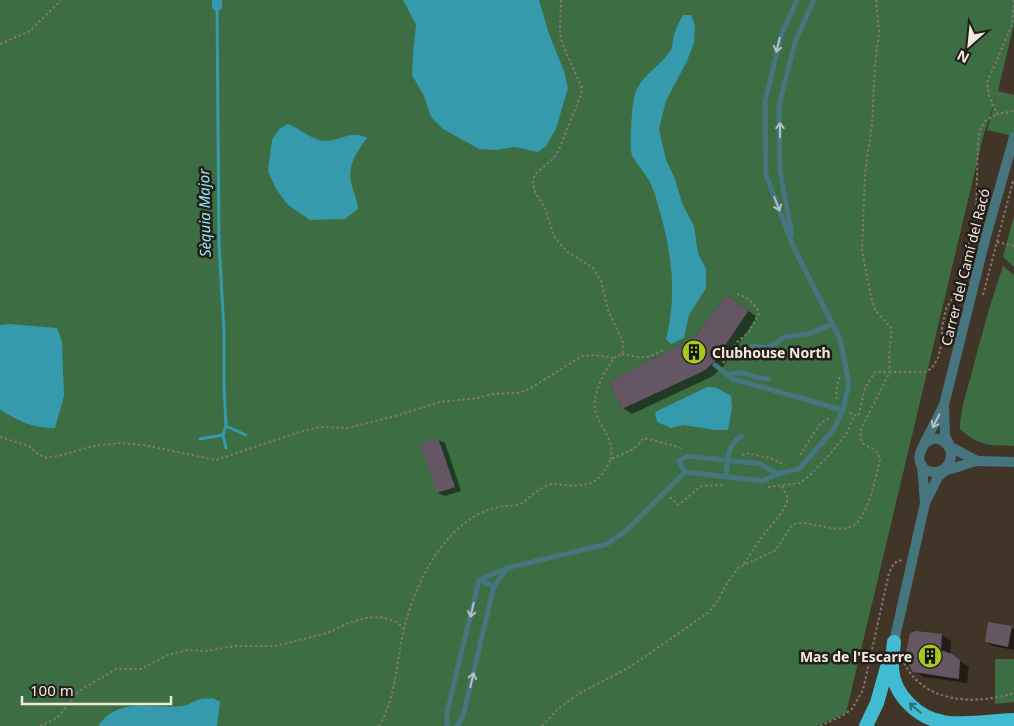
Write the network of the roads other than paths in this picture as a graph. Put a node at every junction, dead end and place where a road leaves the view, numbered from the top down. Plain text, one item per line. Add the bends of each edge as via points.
1 (796, 0) edge
2 (813, 0) edge
3 (1014, 136) edge
4 (794, 248) junction
5 (833, 324) junction
6 (752, 346) dead end
7 (715, 365) road end
8 (728, 375) junction
9 (768, 379) dead end
10 (944, 405) junction
11 (843, 410) junction
12 (742, 436) dead end
13 (923, 446) junction
14 (949, 447) junction
15 (727, 460) junction
16 (977, 461) junction
17 (1014, 462) edge
18 (922, 465) junction
19 (944, 469) junction
20 (685, 472) junction
21 (777, 474) junction
22 (726, 476) junction
23 (925, 503) junction
24 (507, 568) junction
25 (479, 580) junction
26 (494, 586) junction
27 (894, 642) junction
28 (1013, 720) edge
29 (447, 726) edge
30 (457, 726) edge
31 (866, 726) edge
32 (982, 726) edge

1 -> 4 lane via 781,36 765,102 766,175
4 -> 2 lane via 780,170 780,105 795,42
3 - 10 street, Carrer del Camí del Racó
4 - 5 lane
5 - 6 lane via 808,334 784,337 769,348
5 - 11 lane via 840,338 850,383
7 - 8 lane
8 - 9 lane via 738,371
8 - 11 lane
10 -> 13 street, Carrer del Camí del Racó
10 - 14 street, Carrer del Camí del Racó via 945,436
11 - 21 lane via 834,429 799,469
12 - 15 lane via 737,438
13 - 14 street via 937,440
13 - 18 street via 919,456
14 - 16 street
14 - 19 street via 951,460
15 - 20 lane via 688,456 679,461
15 - 21 lane via 761,464
15 - 22 lane
16 - 17 street
16 - 19 street
18 - 19 street via 930,471
18 - 23 street
19 - 23 street
20 - 22 lane
20 - 24 lane via 627,530 607,544
21 - 22 lane via 763,481
23 - 27 street
24 - 25 lane
24 - 26 lane
25 - 26 lane
25 -> 29 lane via 447,712
30 -> 26 lane via 463,716
28 -> 27 highway via 945,722 926,717 904,697 894,680
27 - 31 highway via 877,703
28 - 32 highway

